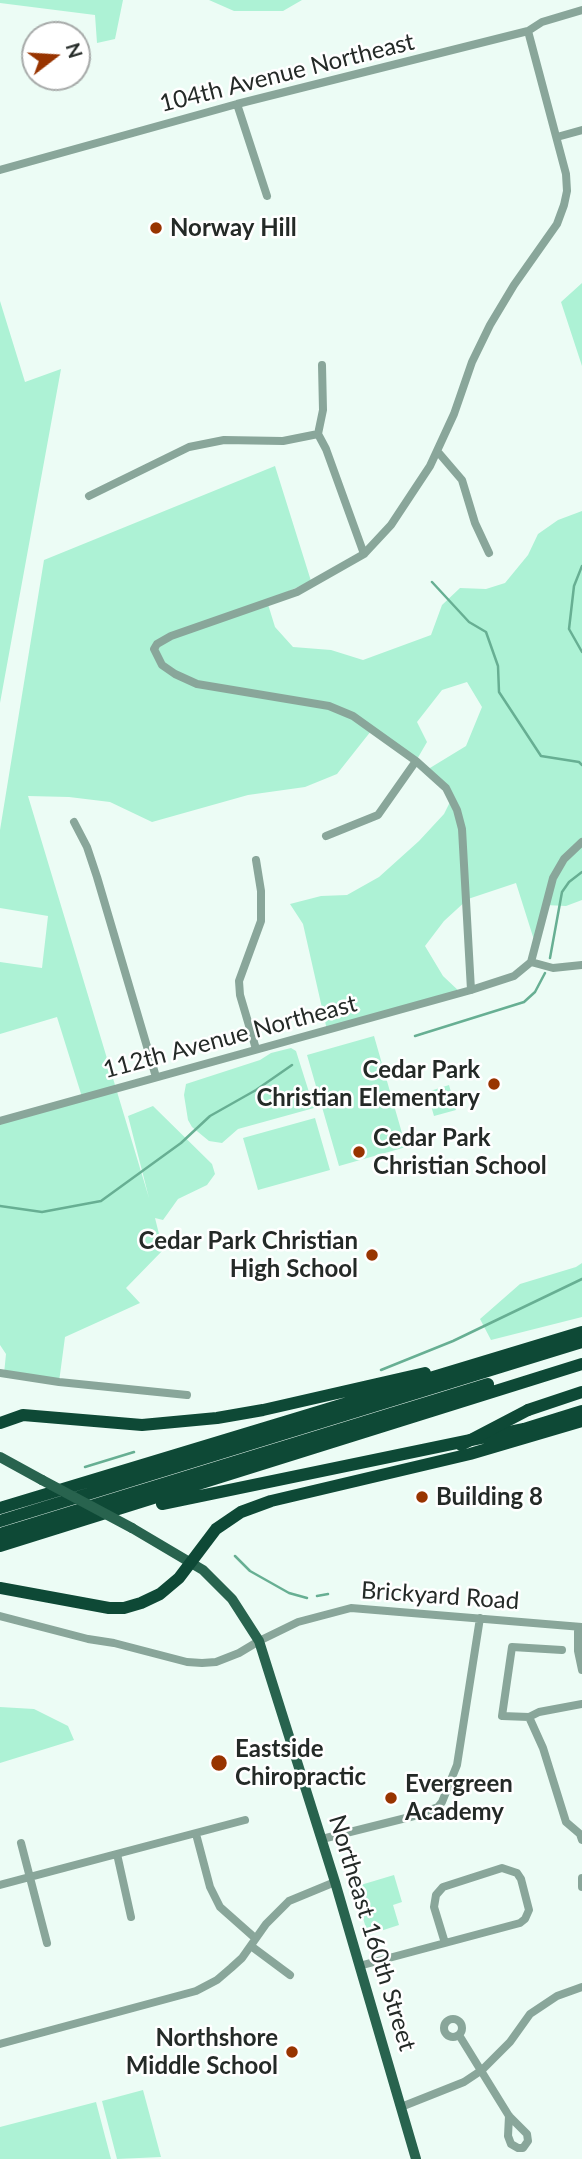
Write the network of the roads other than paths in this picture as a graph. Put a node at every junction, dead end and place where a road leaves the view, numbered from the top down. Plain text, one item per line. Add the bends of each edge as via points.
1 (582, 10) edge
2 (528, 31) junction
3 (237, 104) junction
4 (582, 130) edge
5 (557, 137) junction
6 (0, 170) edge
7 (267, 197) dead end
8 (322, 365) dead end
9 (318, 434) junction
10 (438, 452) junction
11 (89, 496) dead end
12 (489, 553) dead end
13 (364, 554) junction
14 (416, 761) junction
15 (74, 822) dead end
16 (326, 836) dead end
17 (582, 842) edge
18 (257, 860) dead end
19 (531, 962) junction
20 (582, 965) edge
21 (471, 990) junction
22 (256, 1049) junction
23 (156, 1077) junction
24 (0, 1121) edge
25 (582, 1332) edge
26 (582, 1342) edge
27 (531, 1348) junction
28 (582, 1355) edge
29 (582, 1363) edge
30 (0, 1373) edge
31 (582, 1392) edge
32 (187, 1395) dead end
33 (582, 1410) edge
34 (582, 1421) edge
35 (0, 1423) edge
36 (0, 1457) edge
37 (399, 1469) junction
38 (0, 1508) edge
39 (0, 1521) edge
40 (52, 1530) junction
41 (0, 1534) edge
42 (0, 1546) edge
43 (191, 1561) junction
44 (0, 1588) edge
45 (0, 1616) edge
46 (480, 1618) junction
47 (580, 1627) edge
48 (259, 1641) junction
49 (562, 1650) dead end
50 (582, 1670) edge
51 (582, 1704) edge
52 (529, 1717) junction
53 (244, 1820) dead end
54 (195, 1834) junction
55 (322, 1839) junction
56 (582, 1840) edge
57 (21, 1843) dead end
58 (117, 1854) junction
59 (30, 1877) junction
60 (582, 1878) edge
61 (335, 1882) junction
62 (0, 1885) edge
63 (582, 1887) edge
64 (131, 1917) dead end
65 (253, 1942) junction
66 (47, 1943) dead end
67 (445, 1943) junction
68 (359, 1966) junction
69 (290, 1975) dead end
70 (582, 1987) edge
71 (459, 2035) dead end
72 (0, 2045) edge
73 (482, 2070) junction
74 (401, 2107) junction
75 (509, 2116) dead end
76 (416, 2159) edge

1 - 2 street, 104th Avenue Northeast
2 - 3 street, 104th Avenue Northeast
2 - 5 street
3 - 6 street, 104th Avenue Northeast
3 - 7 street
4 - 5 street
5 - 10 street via 567,191 557,224 490,325
8 - 9 street via 323,410
9 - 11 street via 283,441 224,440 190,447
9 - 13 street
10 - 12 street via 461,480
10 - 13 street via 391,526
13 - 14 street via 297,592 171,636 154,649 162,665 197,684 329,706 353,716
14 - 16 street via 378,815
14 - 21 street via 446,788 459,817
15 - 23 street via 97,877
17 - 19 street via 553,878
18 - 22 street via 263,908 239,981
19 - 20 street via 552,968
19 - 21 street, 112th Avenue Northeast via 514,976
21 - 22 street, 112th Avenue Northeast
22 - 23 street, 112th Avenue Northeast
23 - 24 street, 112th Avenue Northeast
25 - 27 highway
26 - 39 highway
27 - 35 highway via 217,1418 142,1424 23,1415
27 - 38 highway
28 - 41 highway
29 - 40 highway
30 - 32 street
31 - 37 highway, bridge via 528,1410 447,1451
33 - 40 highway via 523,1429 203,1494
34 - 37 highway
36 - 43 main road, Northeast 160th Street, bridge
37 - 43 highway via 241,1512 216,1529
40 - 42 highway
43 - 44 highway via 160,1594 124,1608
43 - 48 main road, Northeast 160th Street via 232,1599
45 - 48 street, Brickyard Road via 187,1662 216,1662
46 - 47 street, Brickyard Road
46 - 48 street, Brickyard Road via 351,1608 298,1622
46 - 55 street via 457,1765 442,1802 414,1816
47 - 50 street
48 - 55 main road, Northeast 160th Street
49 - 52 street via 512,1647 502,1716
51 - 52 street
52 - 56 street via 566,1822
53 - 54 street
54 - 58 street
54 - 65 street via 220,1907
55 - 61 main road, Northeast 160th Street
57 - 59 street
58 - 59 street
58 - 64 street
59 - 62 street
59 - 66 street
60 - 63 street
61 - 65 street via 289,1902
61 - 68 main road, Northeast 160th Street
65 - 69 street
65 - 72 street via 224,1975 196,1991
67 - 67 street via 434,1907 443,1887 502,1868 517,1873 529,1910 525,1919
67 - 68 street
68 - 74 main road, Northeast 160th Street
70 - 73 street via 530,2014
71 - 73 street
73 - 74 street
73 - 75 street
74 - 76 main road, Northeast 160th Street

